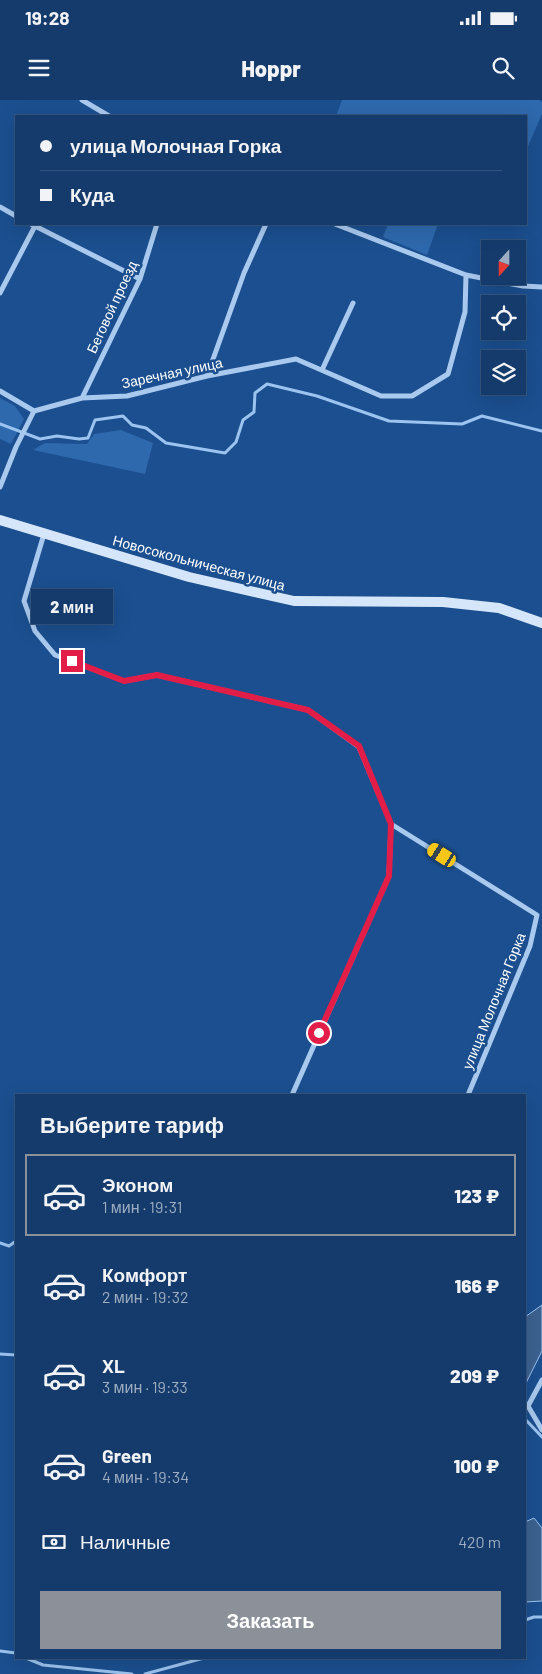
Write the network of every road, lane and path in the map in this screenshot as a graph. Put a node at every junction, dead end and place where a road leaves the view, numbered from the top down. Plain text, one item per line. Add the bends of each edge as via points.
1 (82, 100) edge
2 (107, 115) edge
3 (0, 207) edge
4 (15, 215) edge
5 (33, 225) edge
6 (157, 225) edge
7 (266, 225) edge
8 (338, 225) edge
9 (466, 275) junction
10 (140, 279) junction
11 (542, 287) edge
12 (0, 293) edge
13 (353, 303) dead end
14 (322, 370) junction
15 (207, 376) junction
16 (0, 391) edge
17 (82, 398) junction
18 (34, 411) junction
19 (0, 487) edge
20 (0, 520) edge
21 (44, 534) junction
22 (542, 623) edge
23 (391, 824) junction
24 (292, 1094) edge
25 (468, 1094) edge
26 (542, 1380) edge
27 (542, 1430) edge

1 - 2 street
3 - 4 street
5 - 10 street
5 - 12 street
6 - 10 street, Беговой проезд
7 - 15 street via 244,273
8 - 9 street
9 - 11 street
9 - 14 street, Заречная улица via 465,312 448,374 412,396 381,396
10 - 17 street, Беговой проезд
13 - 14 street
14 - 15 street, Заречная улица via 296,359
15 - 17 street, Заречная улица via 127,396
16 - 18 street
17 - 18 street, Заречная улица
18 - 19 street
20 - 21 main road, Новосокольническая улица
21 - 22 main road, Новосокольническая улица via 189,578 294,601 443,602 499,608
21 - 23 street via 24,601 35,631 55,655 124,681 157,675 308,710 359,746
23 - 24 street via 389,876
23 - 25 street, улица Молочная Горка via 538,915 530,946
26 - 27 street via 528,1406

